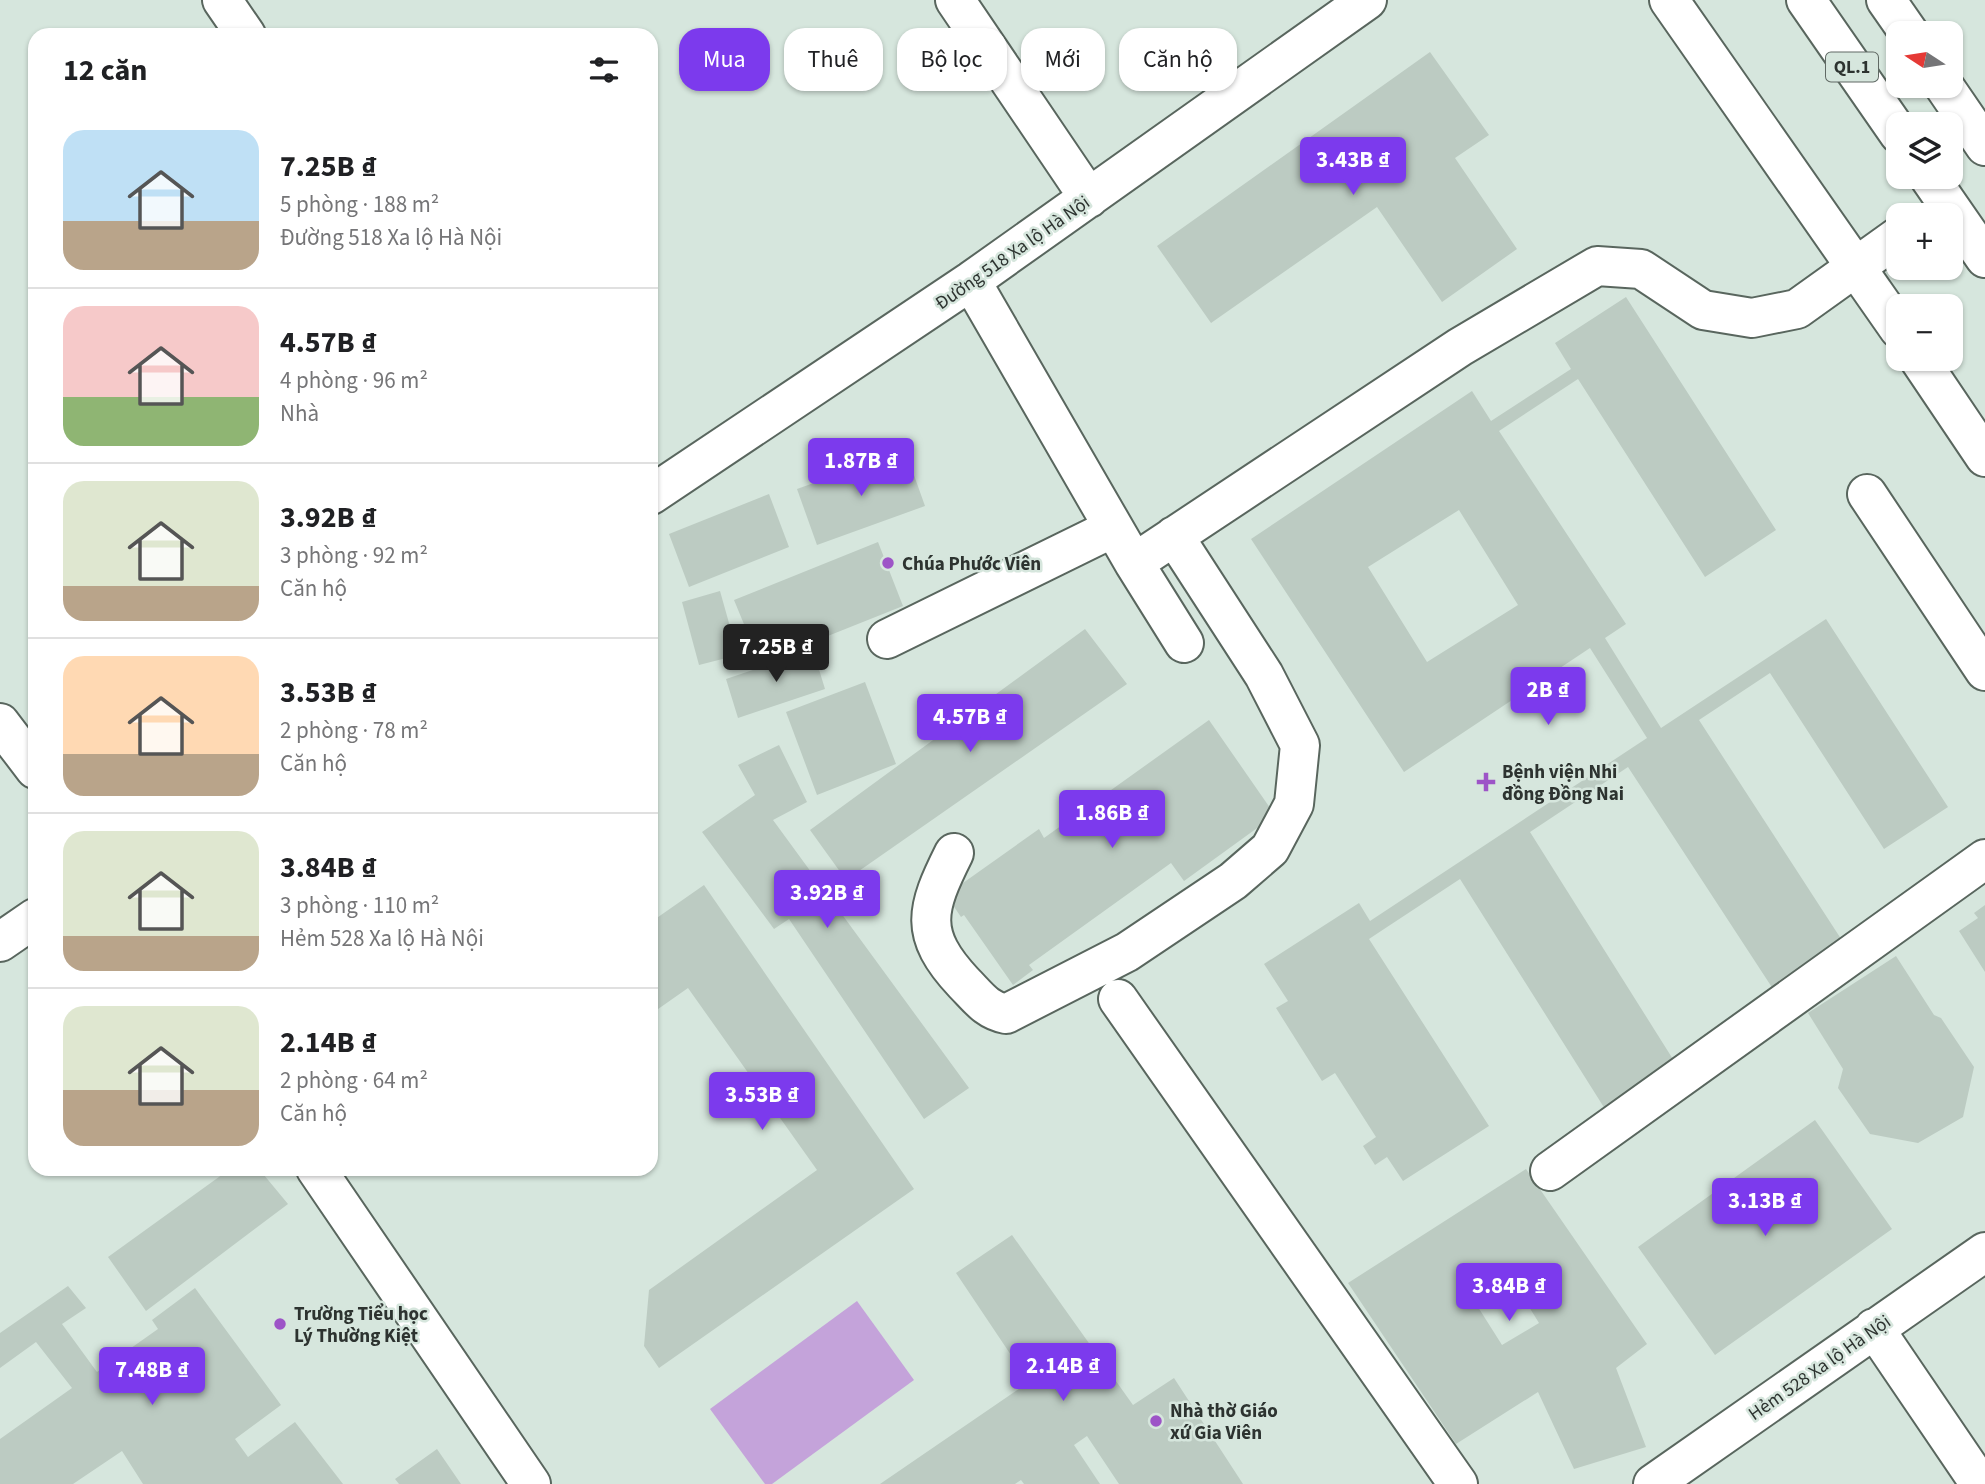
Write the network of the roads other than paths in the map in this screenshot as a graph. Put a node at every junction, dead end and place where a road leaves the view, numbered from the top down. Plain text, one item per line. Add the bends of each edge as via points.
1 (222, 0) edge
2 (955, 0) edge
3 (1367, 0) edge
4 (1669, 0) edge
5 (1806, 0) edge
6 (1886, 0) edge
7 (1901, 21) edge
8 (241, 28) edge
9 (1952, 98) edge
10 (1886, 115) edge
11 (1985, 146) edge
12 (1089, 198) junction
13 (1935, 198) edge
14 (1886, 245) edge
15 (1985, 258) edge
16 (1856, 265) junction
17 (971, 281) junction
18 (1886, 310) edge
19 (1927, 371) edge
20 (1985, 457) edge
21 (658, 490) edge
22 (1867, 494) dead end
23 (1113, 528) junction
24 (1174, 536) junction
25 (1134, 563) junction
26 (887, 639) dead end
27 (1184, 643) dead end
28 (1985, 671) edge
29 (0, 723) edge
30 (28, 760) edge
31 (954, 853) dead end
32 (1985, 859) edge
33 (28, 923) edge
34 (0, 942) edge
35 (1118, 999) dead end
36 (1550, 1171) dead end
37 (321, 1176) edge
38 (1985, 1252) edge
39 (1874, 1328) junction
40 (531, 1484) edge
41 (1458, 1484) edge
42 (1653, 1484) edge
43 (1980, 1484) edge

1 - 8 main road
2 - 12 main road
3 - 12 main road, Đường 518 Xa lộ Hà Nội
4 - 16 main road
5 - 10 main road, QL.1
6 - 7 main road
9 - 11 main road
12 - 17 main road, Đường 518 Xa lộ Hà Nội
13 - 15 main road
14 - 16 main road
16 - 18 main road
16 - 24 main road via 1797,309 1752,318 1703,310 1642,269 1597,265 1460,346
17 - 21 main road, Đường 518 Xa lộ Hà Nội
17 - 23 main road
19 - 20 main road
22 - 28 main road
23 - 25 main road
23 - 26 main road
24 - 25 main road
24 - 31 main road via 1264,675 1300,746 1294,804 1270,849 1233,881 1127,952 1006,1014 991,1011 942,959 932,932 933,894
25 - 27 main road
29 - 30 main road
32 - 36 main road
33 - 34 main road
35 - 41 main road
37 - 40 main road
38 - 39 main road, Hẻm 528 Xa lộ Hà Nội
39 - 42 main road, Hẻm 528 Xa lộ Hà Nội
39 - 43 main road

